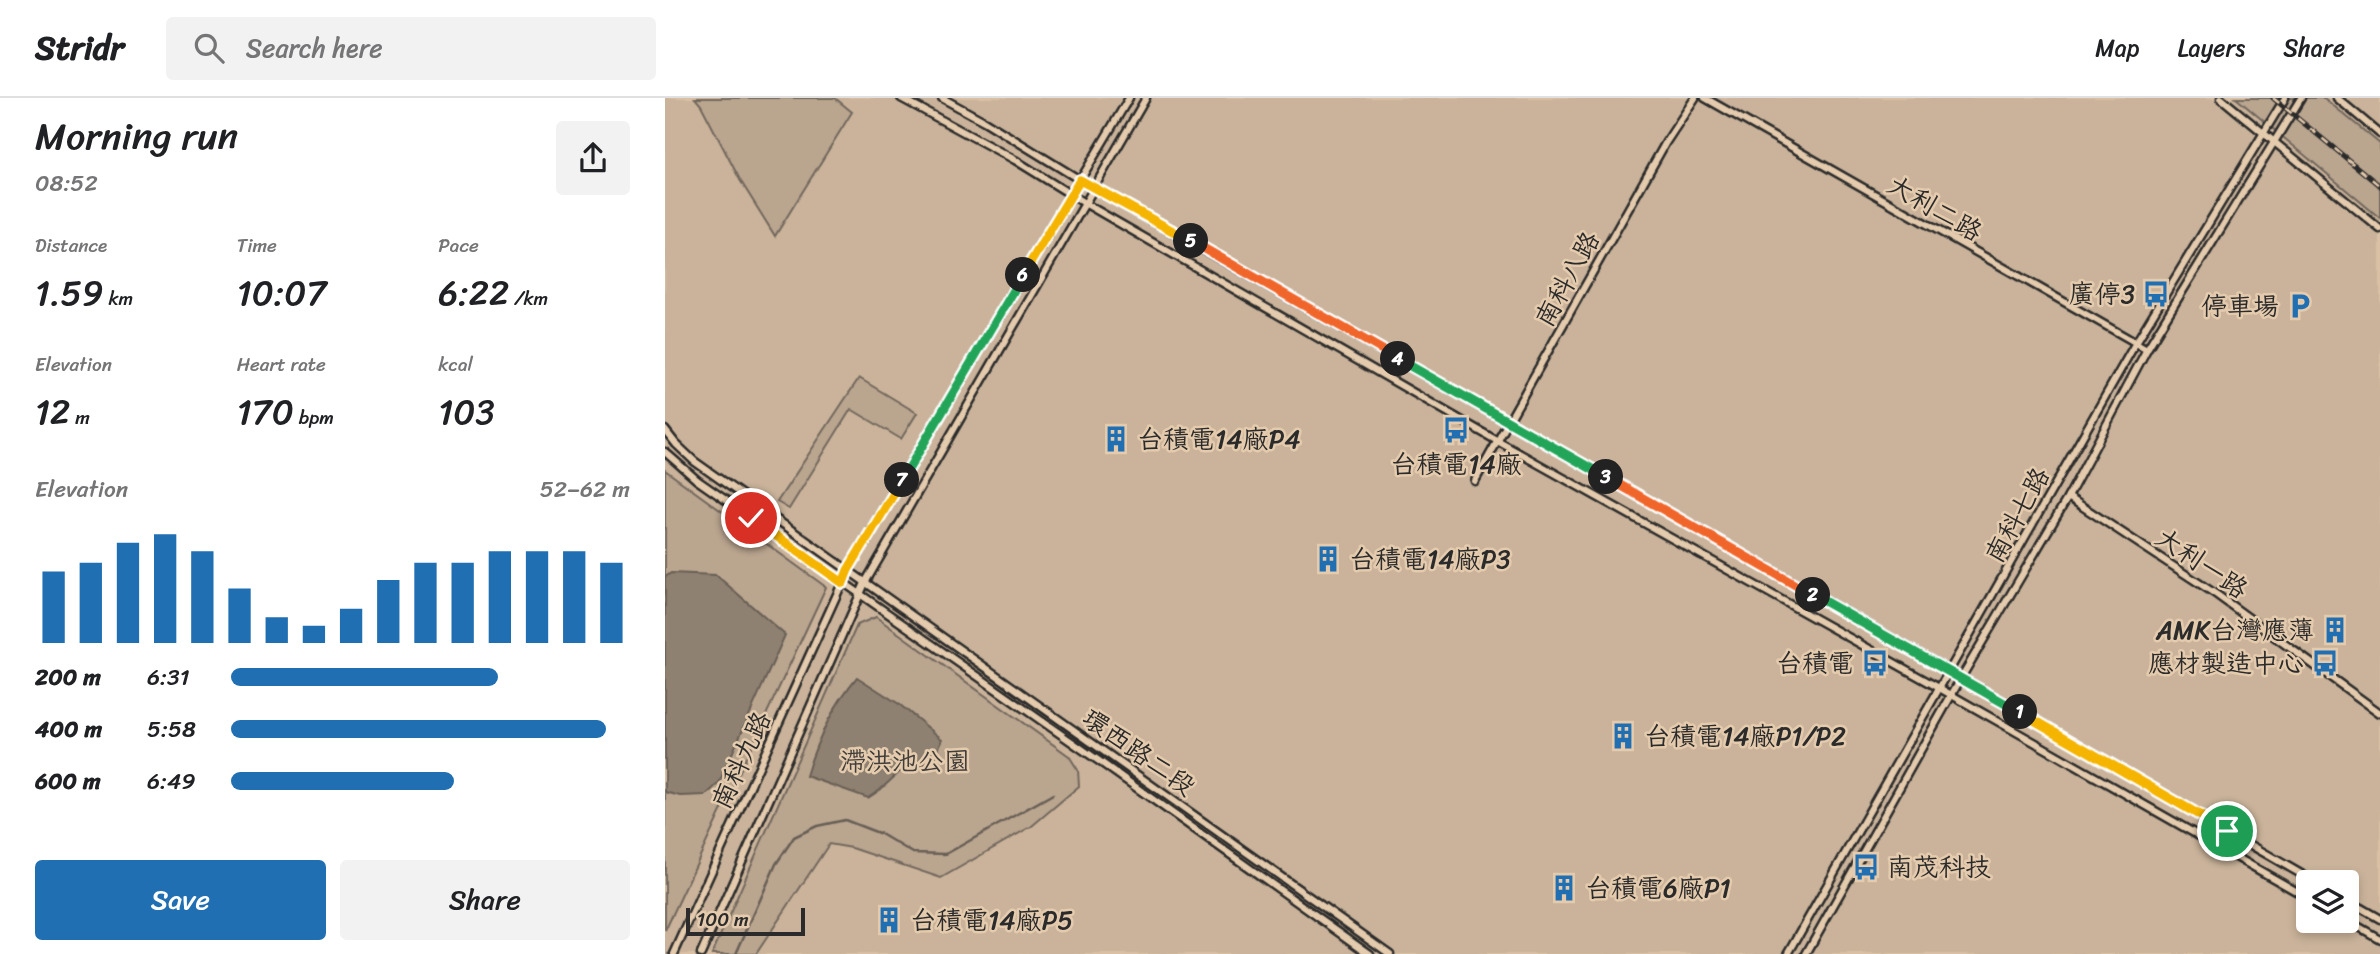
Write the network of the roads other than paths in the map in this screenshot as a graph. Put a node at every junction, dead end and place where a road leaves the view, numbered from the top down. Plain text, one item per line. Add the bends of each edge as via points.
1 (901, 98) edge
2 (942, 98) edge
3 (1129, 98) edge
4 (1146, 98) edge
5 (1695, 98) edge
6 (1705, 98) edge
7 (2221, 98) edge
8 (2285, 98) edge
9 (2301, 98) edge
10 (2337, 98) edge
11 (2263, 132) junction
12 (2380, 134) edge
13 (2276, 141) junction
14 (1080, 180) junction
15 (1095, 187) junction
16 (1071, 195) junction
17 (1086, 204) junction
18 (2380, 229) edge
19 (2135, 344) junction
20 (2147, 349) junction
21 (1509, 422) junction
22 (665, 430) edge
23 (1499, 442) junction
24 (665, 453) edge
25 (1475, 481) dead end
26 (2068, 497) junction
27 (848, 570) junction
28 (843, 583) junction
29 (865, 583) junction
30 (860, 595) junction
31 (1950, 672) junction
32 (1961, 678) junction
33 (1941, 689) junction
34 (1952, 695) junction
35 (2380, 713) edge
36 (2296, 871) edge
37 (2296, 891) edge
38 (2359, 907) edge
39 (2380, 919) edge
40 (2359, 927) edge
41 (2380, 939) edge
42 (674, 954) edge
43 (701, 954) edge
44 (1370, 954) edge
45 (1390, 954) edge
46 (1788, 954) edge
47 (1806, 954) edge

1 - 16 street
2 - 14 street
3 - 14 street
4 - 15 street
5 - 21 street, 南科八路
6 - 19 street, 大利二路
7 - 11 street
8 - 11 street, 南科七路
9 - 13 street, 南科七路
10 - 12 street
11 - 13 street
11 - 19 street, 南科七路
13 - 18 street
13 - 20 street, 南科七路
14 - 15 street
14 - 16 street
15 - 17 street
15 - 21 street
16 - 17 street
16 - 27 street
17 - 23 street
17 - 29 street
19 - 20 street, 大利二路
19 - 31 street, 南科七路
20 - 26 street, 南科七路
21 - 23 street, 南科八路
21 - 31 street
22 - 27 street via 694,461
23 - 25 street, 南科八路
23 - 33 street
24 - 28 street
26 - 32 street, 南科七路
26 - 35 street, 大利一路 via 2217,595
27 - 28 street, 南科九路
27 - 29 street, 環西路二段
28 - 30 street, 環西路二段
28 - 42 street, 南科九路
29 - 30 street, 南科九路
29 - 45 street, 環西路二段
30 - 43 street, 南科九路
30 - 44 street, 環西路二段
31 - 32 street
31 - 33 street, 南科七路
32 - 34 street, 南科七路
32 - 36 street
33 - 34 street
33 - 46 street, 南科七路
34 - 37 street
34 - 47 street, 南科七路
38 - 39 street
40 - 41 street

